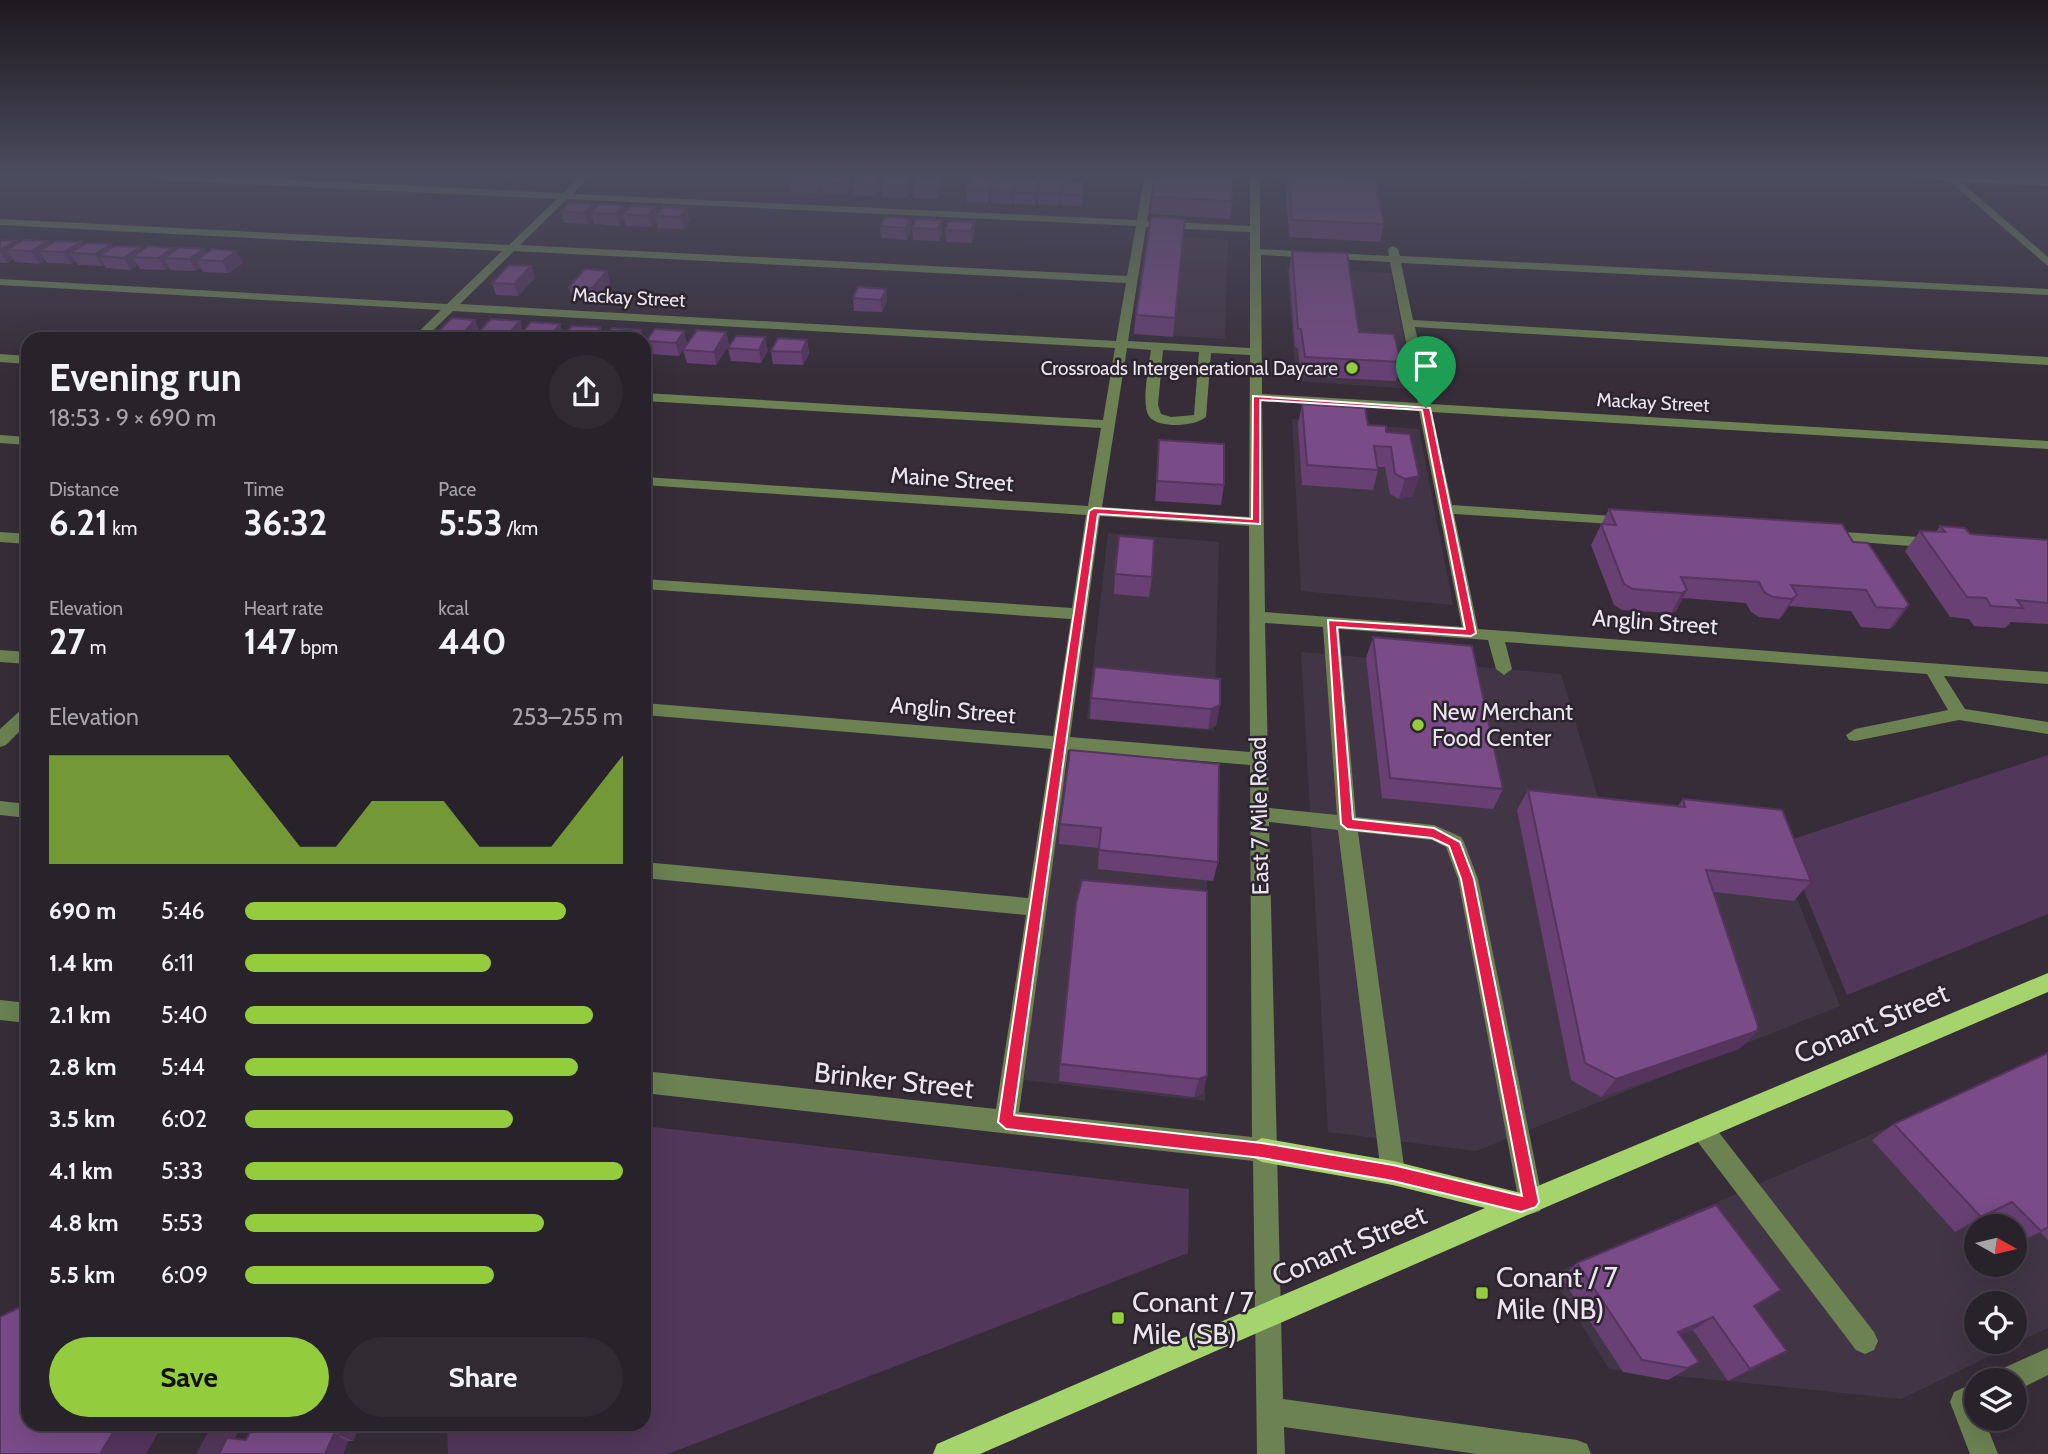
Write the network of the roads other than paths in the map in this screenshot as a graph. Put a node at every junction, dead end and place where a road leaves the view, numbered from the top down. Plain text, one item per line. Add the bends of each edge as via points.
1 (468, 245) edge
2 (514, 245) edge
3 (1137, 245) edge
4 (1255, 245) edge
5 (2027, 245) edge
6 (512, 247) junction
7 (1255, 252) junction
8 (1394, 253) junction
9 (2048, 263) edge
10 (1132, 280) junction
11 (0, 282) edge
12 (2048, 292) edge
13 (450, 307) junction
14 (1410, 323) junction
15 (424, 332) edge
16 (1121, 344) junction
17 (1157, 346) junction
18 (1205, 349) junction
19 (1256, 352) junction
20 (0, 358) edge
21 (21, 360) edge
22 (2048, 361) edge
23 (651, 397) edge
24 (1256, 397) junction
25 (1426, 408) junction
26 (1108, 424) junction
27 (0, 439) edge
28 (21, 440) edge
29 (2048, 445) edge
30 (651, 481) edge
31 (1446, 509) junction
32 (1094, 511) junction
33 (1257, 522) junction
34 (1638, 522) edge
35 (1815, 535) edge
36 (0, 537) edge
37 (21, 538) edge
38 (1952, 545) edge
39 (651, 584) edge
40 (1079, 614) junction
41 (1257, 617) junction
42 (1331, 623) junction
43 (1471, 633) junction
44 (1495, 635) junction
45 (0, 656) edge
46 (21, 658) edge
47 (1931, 667) junction
48 (1504, 669) dead end
49 (2048, 678) edge
50 (651, 710) edge
51 (1959, 714) junction
52 (21, 720) edge
53 (2048, 728) edge
54 (1855, 735) dead end
55 (0, 740) edge
56 (1060, 743) junction
57 (1258, 759) junction
58 (0, 808) edge
59 (21, 810) edge
60 (1259, 814) junction
61 (1347, 824) junction
62 (651, 871) edge
63 (1036, 907) junction
64 (2048, 982) edge
65 (0, 1010) edge
66 (21, 1012) edge
67 (651, 1083) edge
68 (1006, 1122) junction
69 (1702, 1129) junction
70 (1262, 1150) junction
71 (1393, 1173) junction
72 (1526, 1203) junction
73 (1270, 1312) junction
74 (1865, 1341) dead end
75 (2048, 1361) edge
76 (2027, 1371) edge
77 (1270, 1411) junction
78 (1975, 1431) edge
79 (955, 1452) edge
80 (1271, 1454) edge
81 (1577, 1454) edge
82 (1984, 1454) edge

1 - 6 street
2 - 6 street
3 - 10 street
4 - 7 street, East 7 Mile Road
5 - 9 street
6 - 10 street
6 - 13 street
7 - 8 street
7 - 19 street, East 7 Mile Road
8 - 12 street
8 - 14 street
10 - 16 street
11 - 13 street, Mackay Street
13 - 15 street
13 - 16 street, Mackay Street
14 - 22 street
14 - 25 street
16 - 17 street, Mackay Street
16 - 26 street
17 - 18 street, Mackay Street
17 - 18 street via 1152,405 1154,416 1163,420 1200,417
18 - 19 street, Mackay Street
19 - 24 street, East 7 Mile Road
20 - 21 street
23 - 26 street
24 - 25 street, Mackay Street
24 - 33 street, East 7 Mile Road
25 - 29 street, Mackay Street
25 - 31 street
26 - 32 street
27 - 28 street
30 - 32 street, Maine Street
31 - 34 street
31 - 43 street
32 - 33 street, Maine Street
32 - 40 street
33 - 41 street, East 7 Mile Road
35 - 38 street
36 - 37 street
39 - 40 street
40 - 56 street
41 - 42 street, Anglin Street
41 - 57 street, East 7 Mile Road
42 - 43 street, Anglin Street
42 - 61 street
43 - 44 street, Anglin Street
44 - 47 street, Anglin Street
44 - 48 street
45 - 46 street
47 - 49 street, Anglin Street
47 - 51 street
50 - 56 street, Anglin Street
51 - 53 street
51 - 54 street
52 - 55 street
56 - 57 street, Anglin Street
56 - 63 street
57 - 60 street, East 7 Mile Road
58 - 59 street
60 - 61 street
60 - 70 street, East 7 Mile Road
61 - 71 street
61 - 72 street via 1434,833 1454,842 1468,879
62 - 63 street
63 - 68 street
64 - 69 main road, Conant Street
65 - 66 street
67 - 68 street, Brinker Street
68 - 70 street, Brinker Street
69 - 72 main road, Conant Street
69 - 74 street
70 - 71 main road
70 - 73 street, East 7 Mile Road
71 - 72 main road
72 - 73 main road, Conant Street
73 - 77 street, East 7 Mile Road
73 - 79 main road, Conant Street
75 - 76 street
77 - 80 street, East 7 Mile Road
77 - 81 street
78 - 82 street

